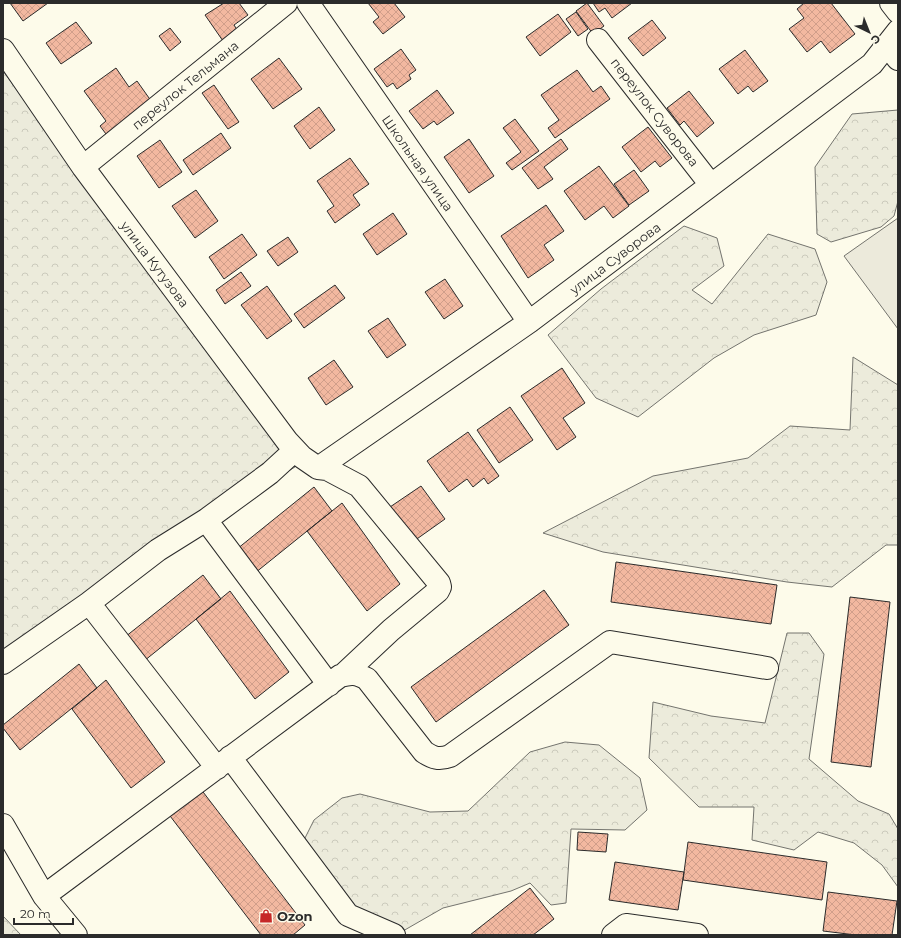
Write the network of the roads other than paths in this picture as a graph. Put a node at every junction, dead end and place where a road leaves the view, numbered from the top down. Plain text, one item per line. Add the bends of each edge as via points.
1 (286, 3) edge
2 (308, 3) edge
3 (891, 3) edge
4 (898, 12) edge
5 (598, 40) dead end
6 (894, 45) edge
7 (3, 50) edge
8 (83, 167) junction
9 (711, 185) junction
10 (529, 322) junction
11 (295, 450) junction
12 (318, 468) junction
13 (206, 520) junction
14 (89, 603) junction
15 (3, 663) edge
16 (767, 668) dead end
17 (336, 680) junction
18 (224, 762) junction
19 (3, 825) edge
20 (44, 896) junction
21 (76, 935) edge
22 (394, 935) edge
23 (613, 935) edge
24 (697, 935) edge

1 - 8 street, переулок Тельмана
2 - 10 street, Школьная улица
3 - 4 street
5 - 9 street, переулок Суворова
6 - 9 street, улица Суворова
7 - 8 street, улица Кутузова
8 - 11 street, улица Кутузова
9 - 10 street, улица Суворова
10 - 12 street, улица Суворова
11 - 12 street, улица Кутузова
11 - 13 street via 270,473
12 - 17 street, улица Кутузова via 327,469 359,486 432,573 440,587
13 - 14 street via 158,550
13 - 17 street
14 - 15 street
14 - 18 street
16 - 17 street via 610,642 450,756 441,759 424,752 367,679 359,674 350,673
17 - 18 street
18 - 20 street
18 - 22 street via 348,915
19 - 20 street
20 - 21 street
23 - 24 street via 626,925

